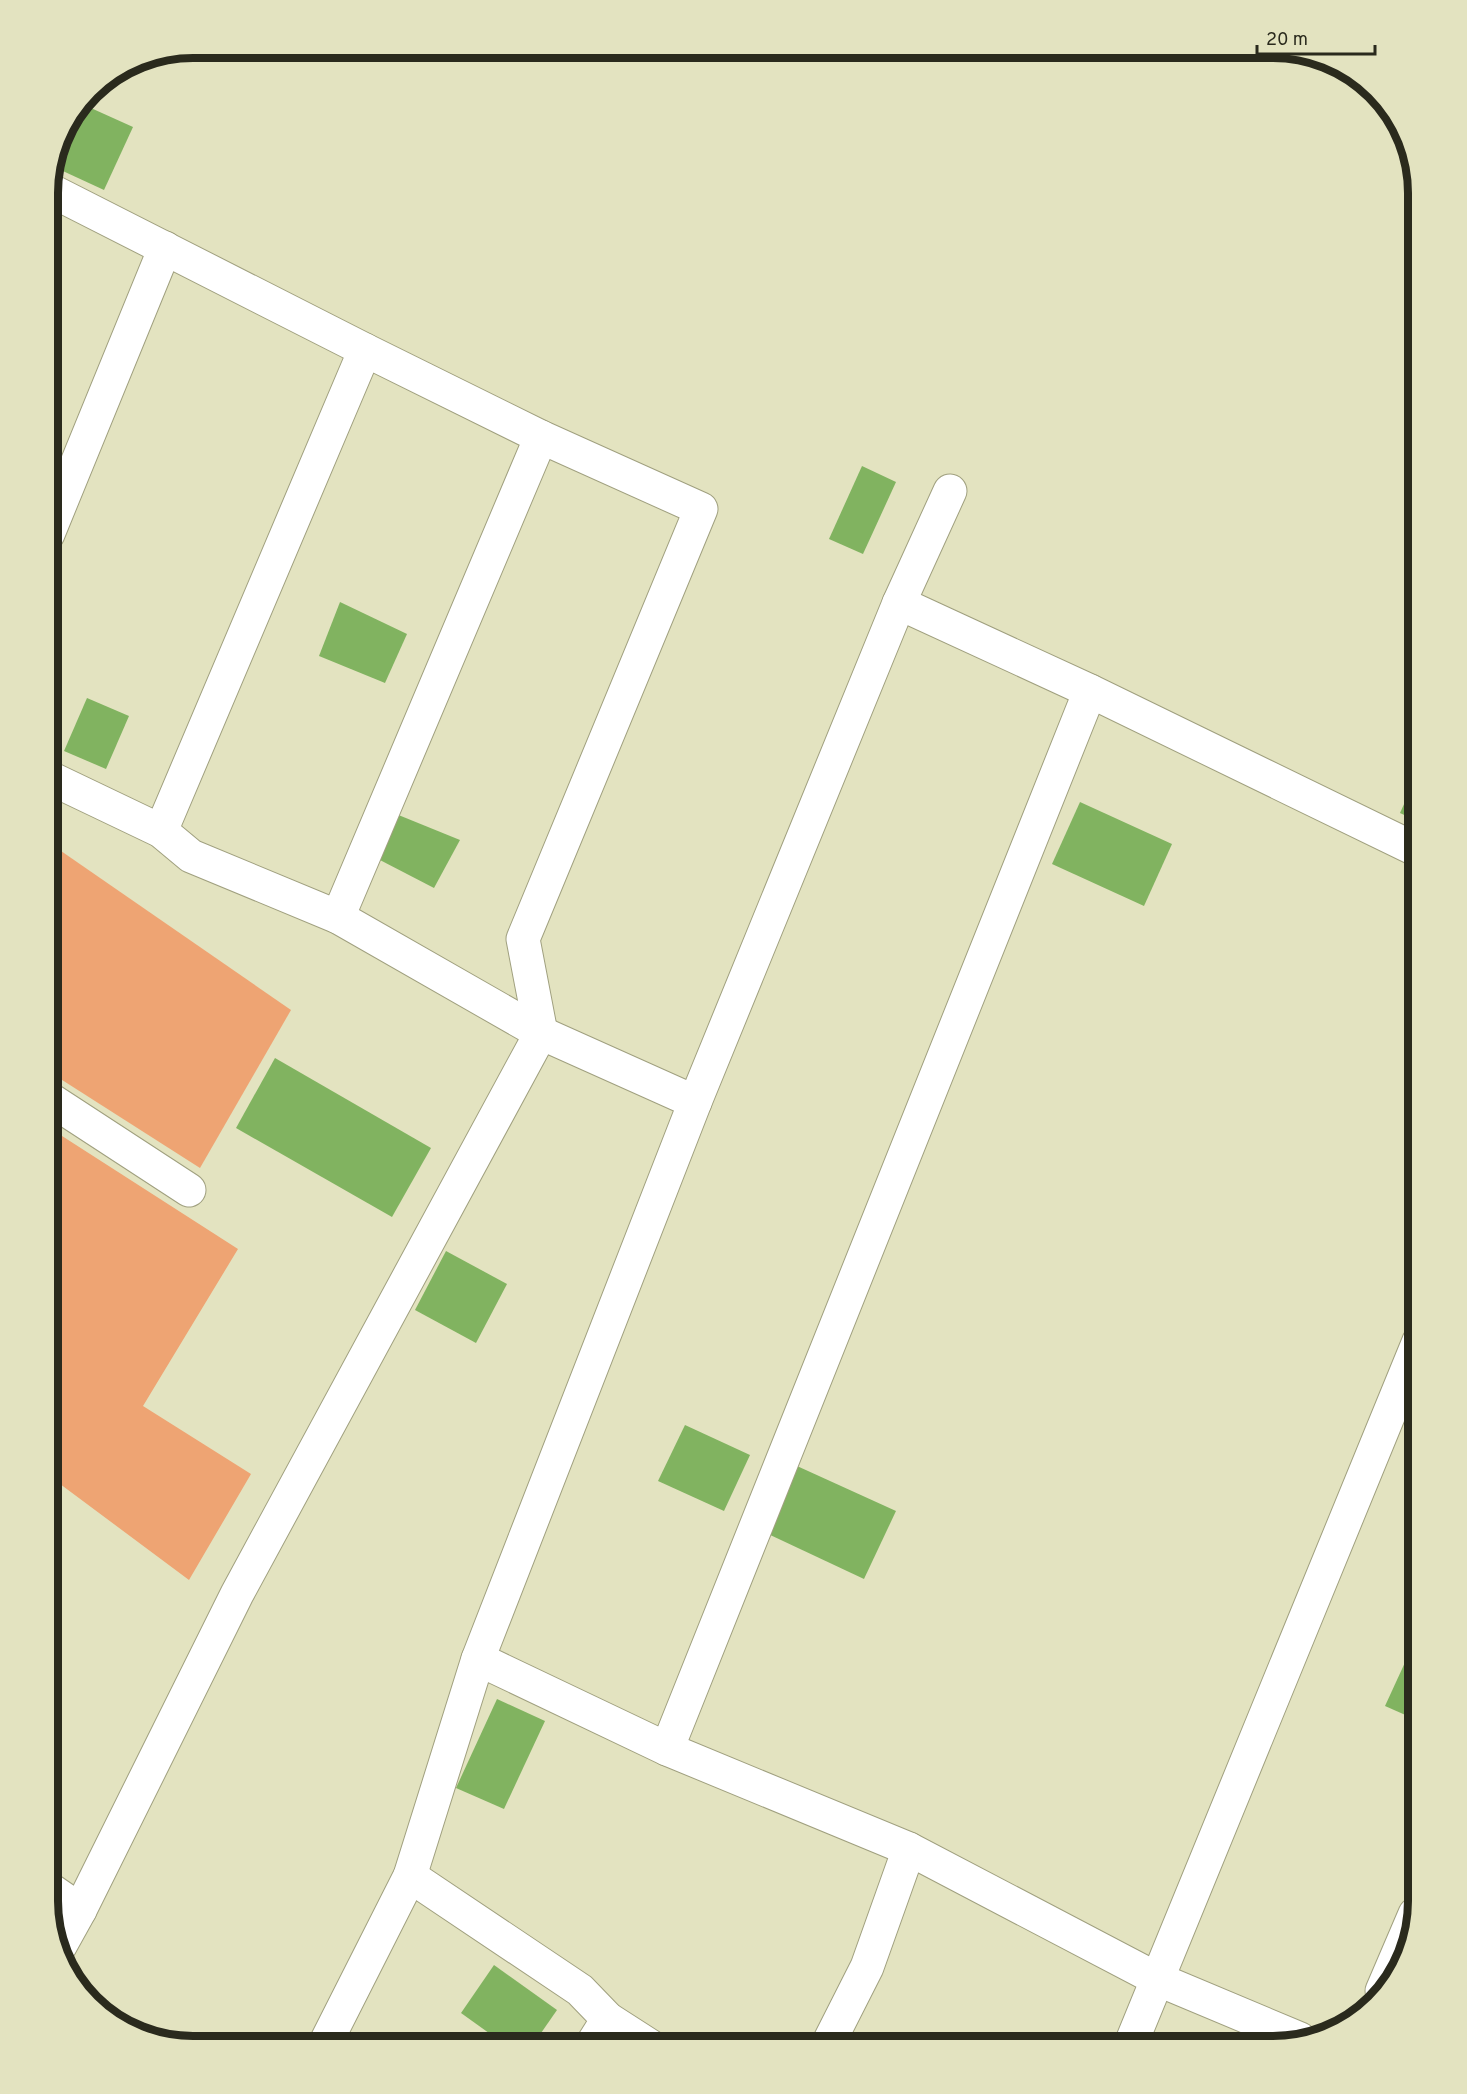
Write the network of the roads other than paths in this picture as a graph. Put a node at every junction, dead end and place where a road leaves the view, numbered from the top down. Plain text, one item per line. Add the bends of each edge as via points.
1 (59, 195) edge
2 (165, 248) junction
3 (365, 350) junction
4 (542, 436) junction
5 (950, 491) dead end
6 (59, 508) edge
7 (899, 603) junction
8 (1090, 691) junction
9 (59, 782) edge
10 (162, 831) junction
11 (1408, 846) edge
12 (338, 917) junction
13 (542, 1033) junction
14 (695, 1102) junction
15 (58, 1105) edge
16 (189, 1190) dead end
17 (1408, 1368) edge
18 (478, 1659) junction
19 (667, 1749) junction
20 (909, 1849) junction
21 (410, 1876) junction
22 (58, 1895) edge
23 (80, 1910) junction
24 (64, 1938) edge
25 (1157, 1979) junction
26 (600, 2032) edge
27 (1289, 2034) edge
28 (329, 2035) edge
29 (832, 2036) edge
30 (1134, 2036) edge

1 - 2 street
2 - 3 street
2 - 6 street
3 - 4 street
3 - 10 street
4 - 12 street
4 - 13 street via 701,509 523,939
5 - 7 street
7 - 8 street
7 - 14 street
8 - 11 street
8 - 19 street
9 - 10 street
10 - 12 street via 191,856
12 - 13 street
13 - 14 street
13 - 23 street via 237,1594
14 - 18 street
15 - 16 street
17 - 25 street
18 - 19 street
18 - 21 street
19 - 20 street
20 - 25 street
20 - 29 street via 867,1967
21 - 26 street via 580,1990
21 - 28 street
22 - 23 street
23 - 24 street
25 - 27 street
25 - 30 street

